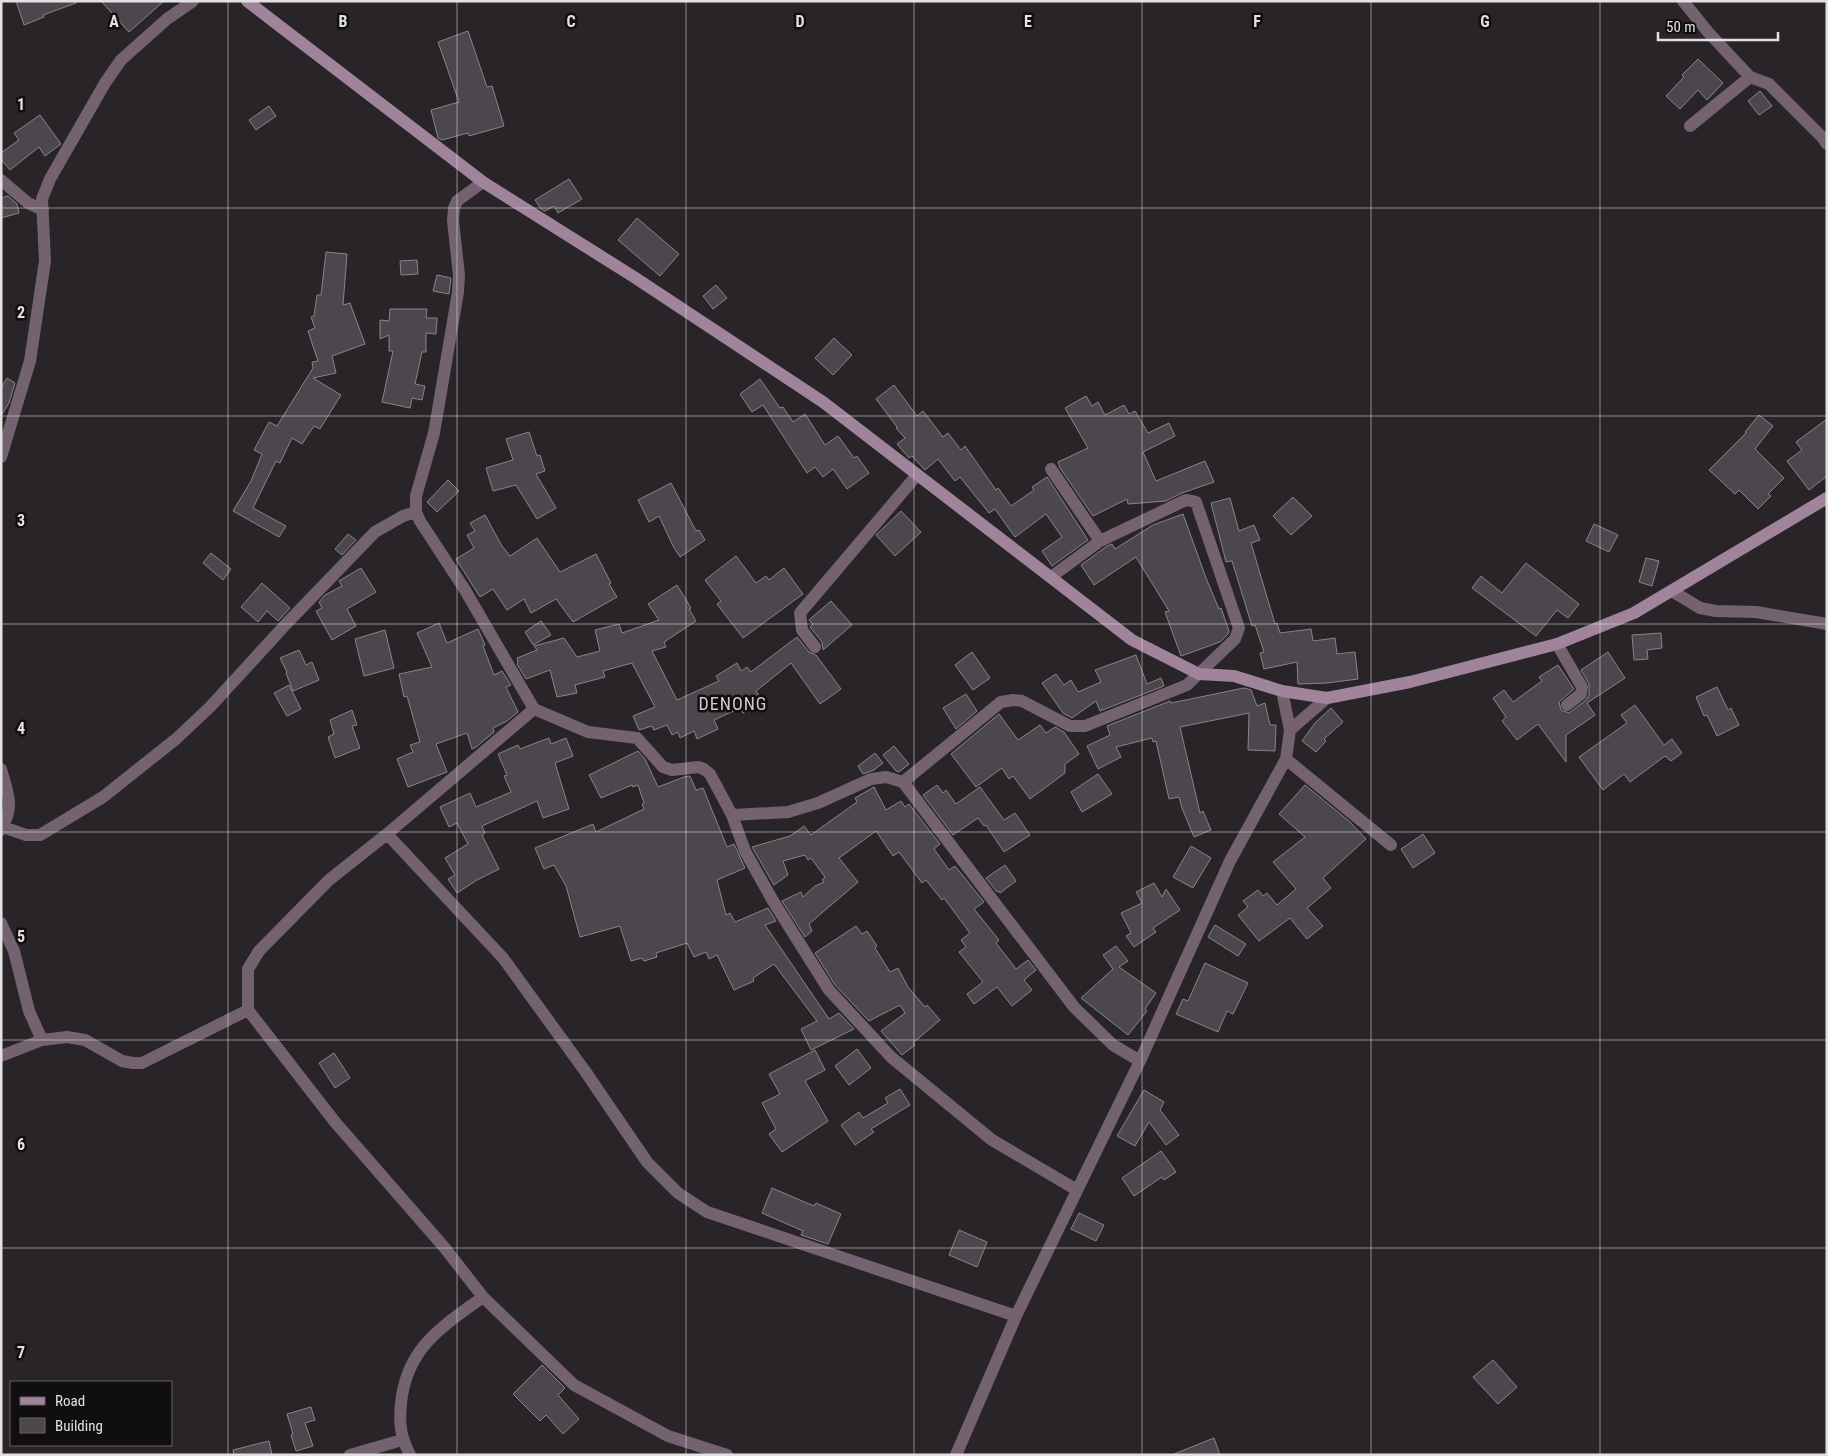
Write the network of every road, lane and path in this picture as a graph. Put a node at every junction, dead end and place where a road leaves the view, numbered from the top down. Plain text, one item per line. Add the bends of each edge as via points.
1 (194, 1) edge
2 (247, 1) edge
3 (1683, 1) edge
4 (1750, 77) junction
5 (1690, 126) dead end
6 (1827, 144) edge
7 (1, 180) edge
8 (482, 182) junction
9 (43, 210) junction
10 (1, 457) edge
11 (1051, 469) dead end
12 (917, 475) junction
13 (1827, 498) edge
14 (416, 512) junction
15 (1100, 541) junction
16 (1051, 577) junction
17 (1672, 591) junction
18 (1827, 624) edge
19 (1557, 644) junction
20 (815, 647) dead end
21 (1198, 674) junction
22 (1282, 691) junction
23 (1327, 698) junction
24 (1567, 705) dead end
25 (534, 709) junction
26 (1290, 730) junction
27 (1286, 759) junction
28 (1, 769) edge
29 (903, 782) junction
30 (732, 815) junction
31 (2, 828) edge
32 (387, 834) junction
33 (1391, 845) dead end
34 (1, 923) edge
35 (248, 1010) junction
36 (42, 1040) junction
37 (1, 1056) edge
38 (1140, 1061) junction
39 (1078, 1190) junction
40 (484, 1297) junction
41 (1016, 1316) junction
42 (402, 1440) junction
43 (350, 1455) edge
44 (410, 1455) edge
45 (727, 1455) edge
46 (956, 1455) edge

1 - 9 street via 167,19 121,60 50,179 42,200
2 - 8 street
3 - 4 street
4 - 5 street
4 - 6 street via 1769,84
7 - 9 street via 28,203
8 - 12 street via 810,393
8 - 14 street via 457,201 454,208 458,292 434,433 418,487
9 - 10 street via 44,269 30,361
11 - 15 street
12 - 16 street
12 - 20 street via 800,614 802,630
13 - 17 street
14 - 25 street
14 - 31 street via 375,532 210,707 104,797 40,835 26,835
15 - 16 street
15 - 21 street via 1186,500 1196,502 1239,628 1236,639
16 - 21 street via 1132,640
17 - 18 street via 1700,608 1756,612
17 - 19 street via 1634,614
19 - 23 street via 1410,682
19 - 24 street via 1582,687 1581,694
21 - 22 street via 1234,676
21 - 29 street via 1187,685 1079,727 1065,724 1022,701 1001,702
22 - 23 street
22 - 26 street
23 - 26 street
25 - 30 street via 588,732 637,738 669,770 704,769
25 - 32 street
26 - 27 street
27 - 33 street
27 - 38 street via 1230,861
28 - 31 street via 10,808
29 - 30 street via 886,777 871,779 818,803 788,812
29 - 38 street via 1074,1007 1113,1045
30 - 39 street via 745,850 773,901 829,990 848,1012 891,1057 992,1140
32 - 35 street via 329,880 252,960 247,978
32 - 41 street via 504,958 646,1162 678,1193 707,1212
34 - 36 street via 14,951 29,1010
35 - 36 street via 142,1063 122,1061 85,1040 67,1037
35 - 40 street via 335,1122
36 - 37 street
38 - 39 street
39 - 41 street
40 - 42 street via 447,1323 414,1358 402,1397 399,1424
40 - 45 street via 574,1385 668,1436
41 - 46 street
42 - 43 street
42 - 44 street

